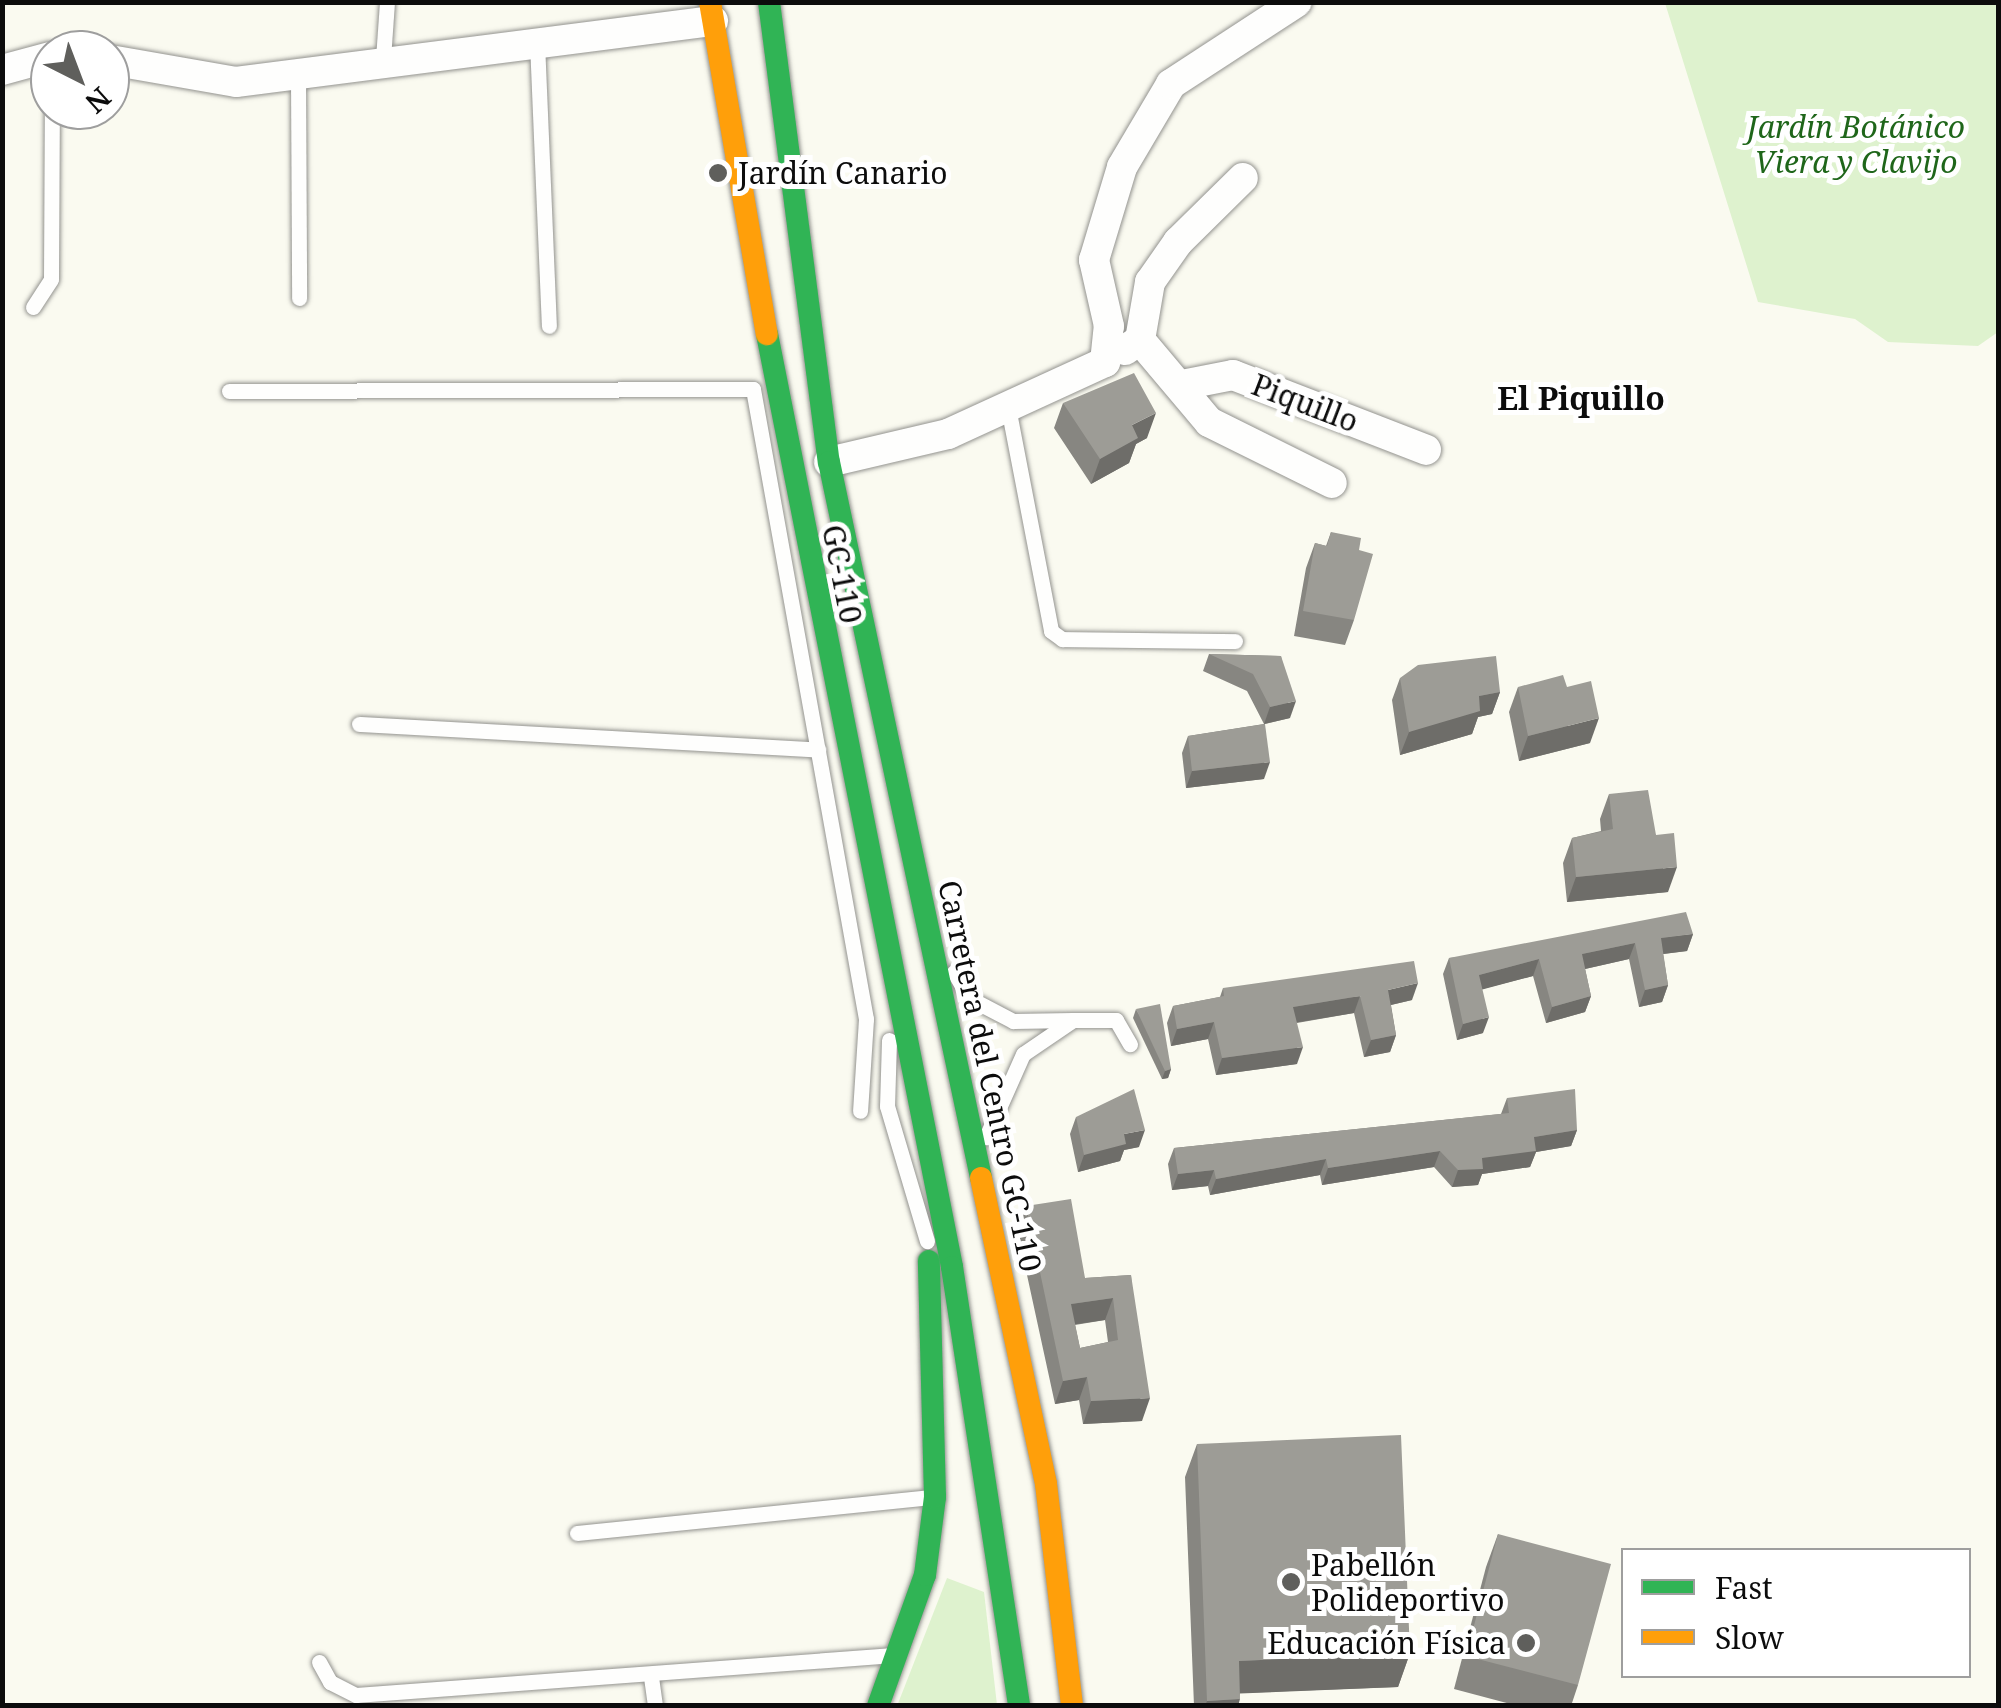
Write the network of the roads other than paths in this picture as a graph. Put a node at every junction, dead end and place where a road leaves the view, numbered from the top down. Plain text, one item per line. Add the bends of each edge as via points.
1 (387, 2) edge
2 (770, 2) edge
3 (1297, 2) edge
4 (712, 12) edge
5 (536, 42) junction
6 (383, 59) junction
7 (30, 62) edge
8 (130, 63) edge
9 (2, 70) edge
10 (298, 75) junction
11 (52, 130) edge
12 (1242, 178) dead end
13 (299, 298) dead end
14 (34, 308) dead end
15 (549, 326) dead end
16 (1140, 340) junction
17 (1106, 362) junction
18 (1182, 386) junction
19 (229, 391) dead end
20 (1008, 407) junction
21 (1426, 450) dead end
22 (829, 462) junction
23 (1332, 483) dead end
24 (1234, 641) dead end
25 (359, 724) dead end
26 (818, 750) junction
27 (928, 926) junction
28 (890, 976) junction
29 (1073, 1020) junction
30 (1130, 1044) dead end
31 (860, 1110) dead end
32 (926, 1156) junction
33 (978, 1165) junction
34 (929, 1247) junction
35 (935, 1497) junction
36 (576, 1533) dead end
37 (902, 1654) junction
38 (319, 1662) dead end
39 (652, 1677) junction
40 (654, 1706) edge
41 (878, 1706) edge
42 (1019, 1706) edge
43 (1072, 1706) edge

1 - 6 lane
2 - 22 main road, GC-110
3 - 17 street via 1171,84 1122,167 1094,260 1109,326
4 - 5 street
4 - 28 main road, GC-110 / GC-110
5 - 6 street
5 - 15 lane
6 - 10 street
7 - 9 street
8 - 10 street via 236,82
10 - 13 lane
11 - 14 lane via 52,280
12 - 16 street via 1150,282
16 - 17 street
16 - 18 street
17 - 20 street
18 - 21 street, Piquillo via 1233,375
18 - 23 street via 1209,422
19 - 26 lane via 753,389
20 - 22 street via 948,434
20 - 24 lane via 1052,631 1062,639
22 - 27 main road, Carretera del Centro GC-110 / GC-110
25 - 26 lane
26 - 31 lane via 866,1019
27 - 29 lane via 969,998 1013,1021
27 - 33 main road, Carretera del Centro GC-110 / GC-110
28 - 32 main road, GC-110 / GC-110
28 - 34 lane via 887,1106
29 - 30 lane via 1116,1020
29 - 33 lane via 1023,1054 997,1095
32 - 34 main road
32 - 42 main road, GC-110 via 974,1390
33 - 43 main road, Carretera del Centro GC-110 / GC-110 via 1066,1598
34 - 35 main road
35 - 36 lane
35 - 37 main road
37 - 39 lane
37 - 41 main road
38 - 39 lane via 330,1682 356,1694
39 - 40 lane

